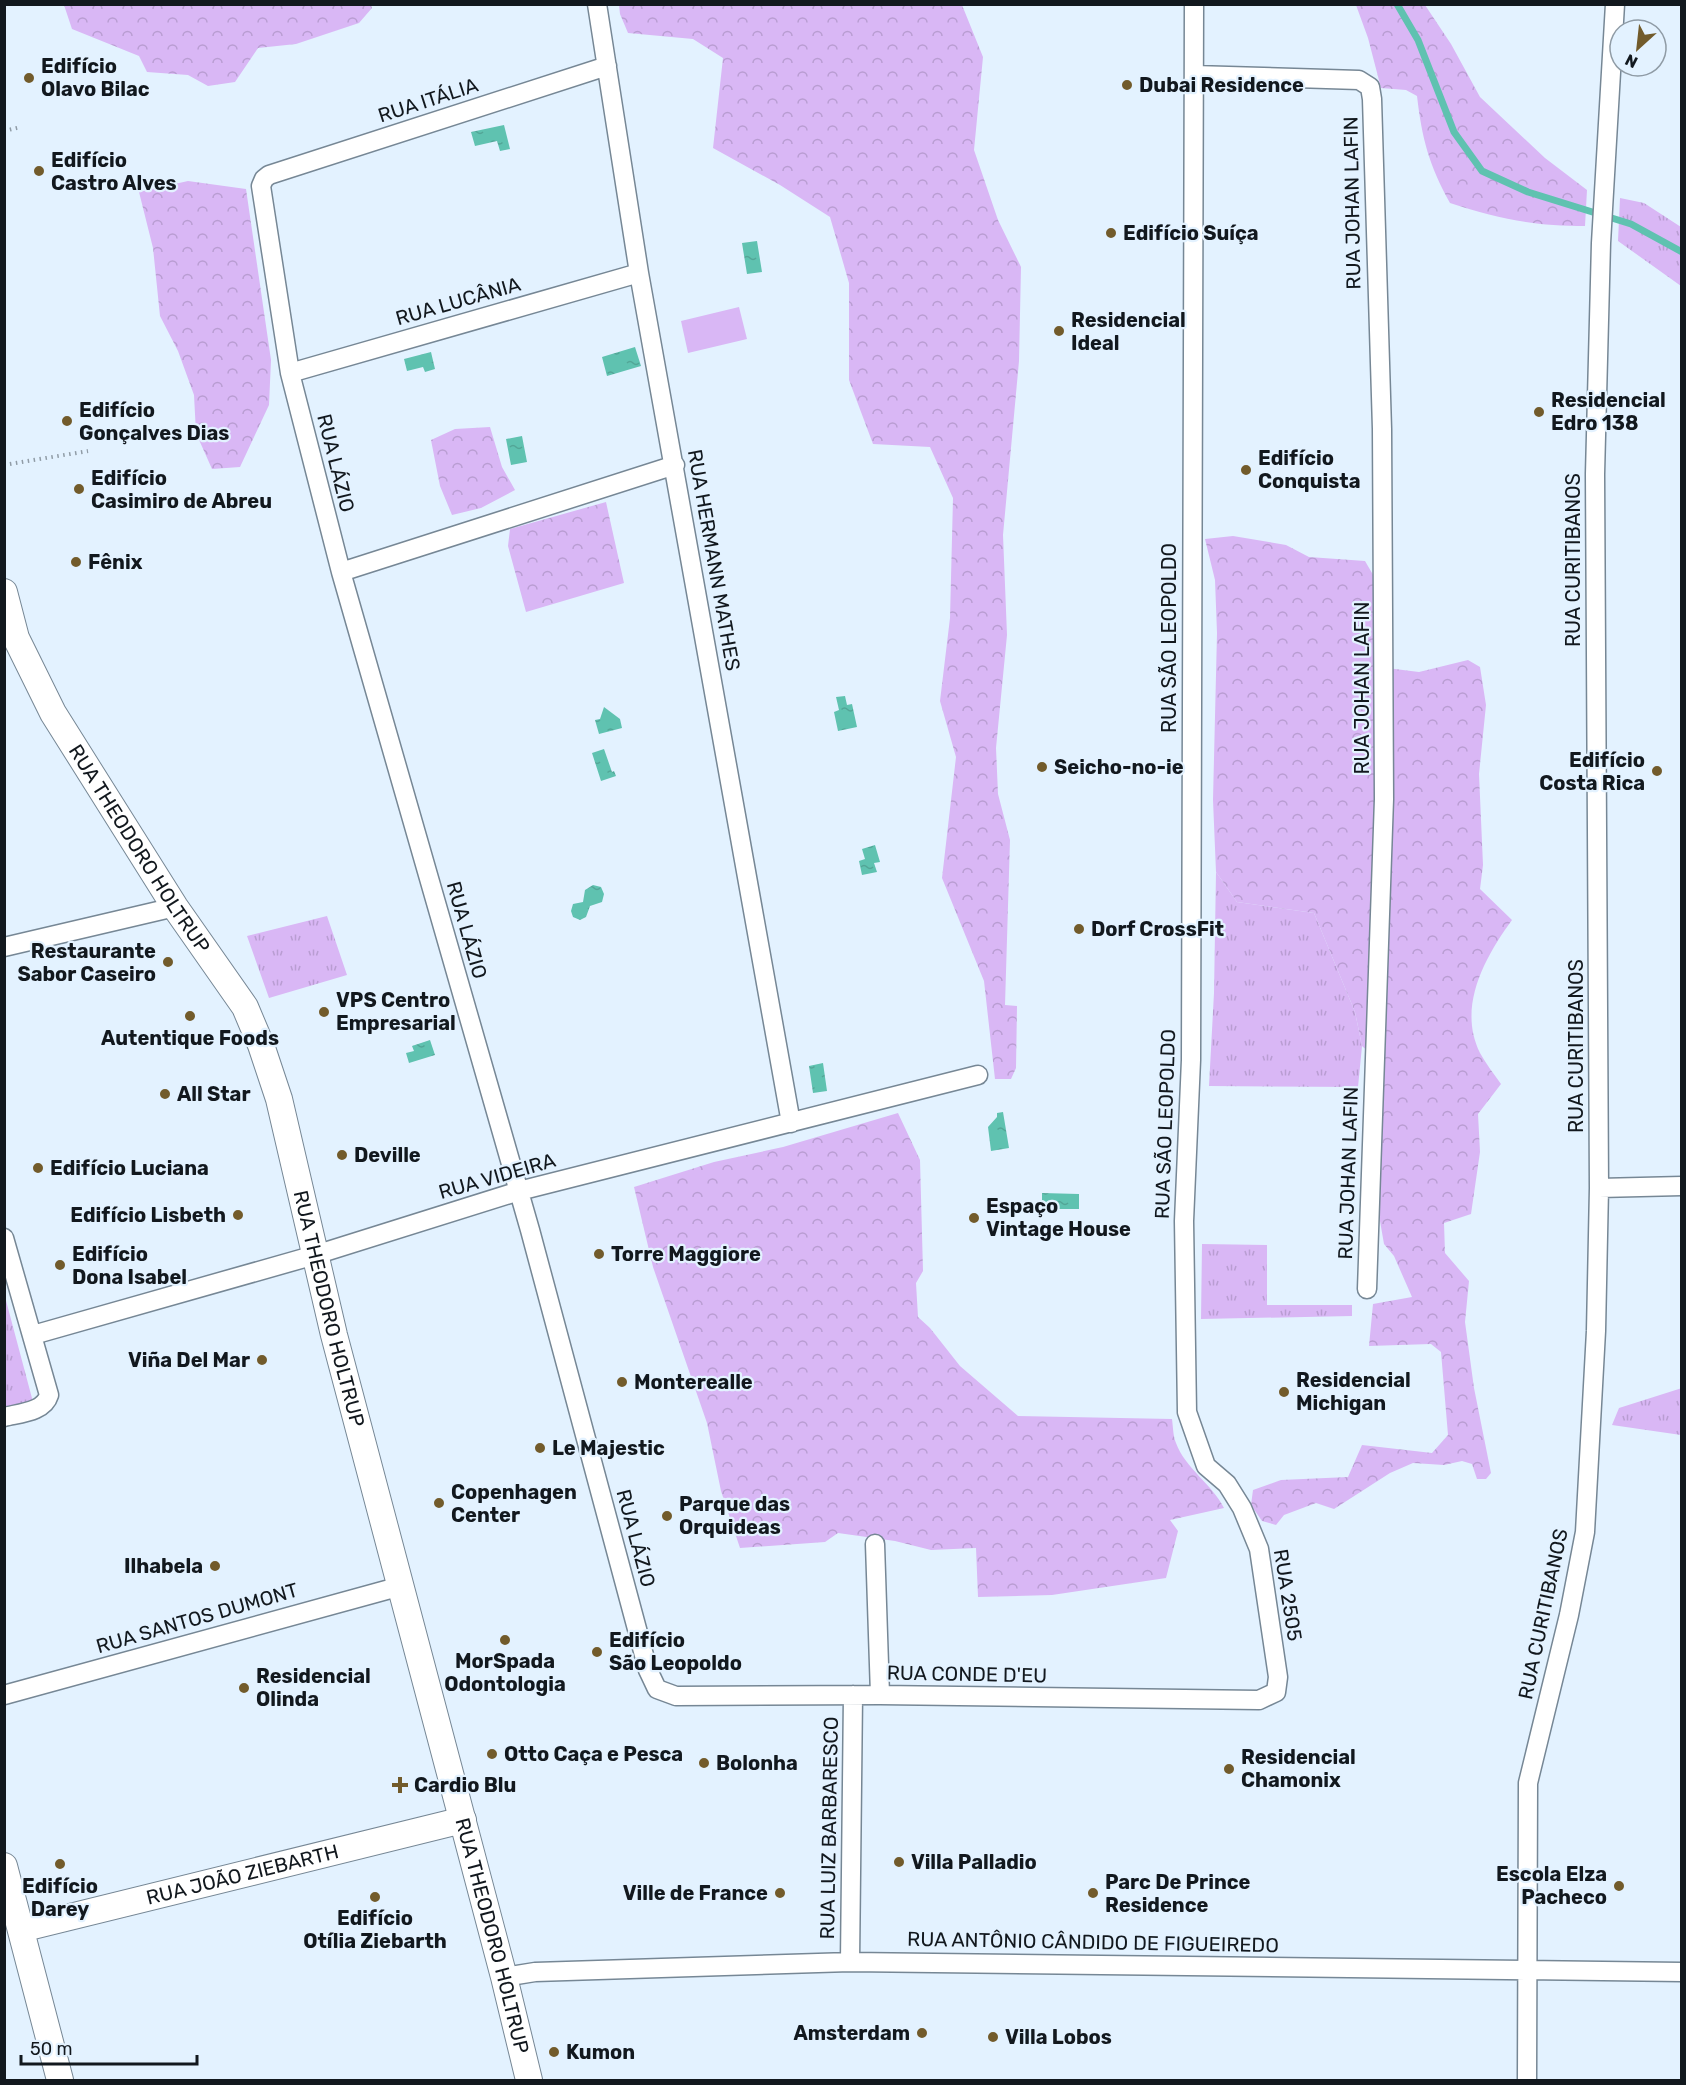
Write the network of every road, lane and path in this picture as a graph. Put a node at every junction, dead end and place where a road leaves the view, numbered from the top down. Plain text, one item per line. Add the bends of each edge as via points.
1 (597, 4) edge
2 (1194, 4) edge
3 (1615, 4) edge
4 (607, 66) junction
5 (1194, 75) junction
6 (21, 128) dead end
7 (4, 131) edge
8 (264, 179) joint
9 (639, 273) junction
10 (290, 373) junction
11 (88, 451) dead end
12 (4, 465) edge
13 (675, 465) junction
14 (341, 572) junction
15 (4, 592) edge
16 (10, 638) edge
17 (175, 907) junction
18 (4, 947) edge
19 (978, 1075) dead end
20 (791, 1124) junction
21 (1682, 1186) edge
22 (1599, 1188) junction
23 (519, 1191) junction
24 (4, 1238) edge
25 (315, 1255) junction
26 (9, 1267) edge
27 (1367, 1289) dead end
28 (33, 1335) junction
29 (4, 1417) edge
30 (1242, 1508) joint
31 (875, 1544) dead end
32 (401, 1586) junction
33 (657, 1689) joint
34 (1276, 1692) joint
35 (4, 1695) edge
36 (853, 1695) junction
37 (880, 1695) junction
38 (463, 1820) junction
39 (4, 1866) edge
40 (21, 1929) junction
41 (850, 1962) junction
42 (1528, 1970) junction
43 (1682, 1972) edge
44 (504, 1977) junction
45 (60, 2080) edge
46 (529, 2080) edge
47 (1527, 2080) edge

1 - 4 street, RUA HERMANN MATHES
2 - 5 street, RUA SÃO LEOPOLDO
3 - 22 street, RUA CURITIBANOS via 1601,243 1595,474
4 - 8 street, RUA ITÁLIA
4 - 9 street, RUA HERMANN MATHES
5 - 27 street, RUA JOHAN LAFIN via 1359,80 1370,87 1382,429 1384,776
5 - 30 street, RUA SÃO LEOPOLDO via 1191,1060 1184,1221 1187,1412 1206,1466 1227,1484
6 - 7 path
8 - 10 street, RUA LÁZIO via 261,186
9 - 10 street, RUA LUCÂNIA
9 - 13 street, RUA HERMANN MATHES
10 - 14 street, RUA LÁZIO
11 - 12 path
13 - 14 street
13 - 20 street, RUA HERMANN MATHES
14 - 23 street, RUA LÁZIO
15 - 16 main road, RUA THEODORO HOLTRUP
16 - 17 main road, RUA THEODORO HOLTRUP
17 - 18 street
17 - 25 main road, RUA THEODORO HOLTRUP via 249,1016 279,1099
19 - 20 street, RUA VIDEIRA
20 - 23 street, RUA VIDEIRA
21 - 22 street
22 - 42 street, RUA CURITIBANOS via 1585,1532 1528,1782
23 - 25 street, RUA VIDEIRA
23 - 33 street, RUA LÁZIO via 648,1670
24 - 26 street
25 - 28 street, RUA VIDEIRA
25 - 32 main road, RUA THEODORO HOLTRUP
26 - 28 street
28 - 29 street via 49,1395 41,1407
30 - 34 street, RUA 2505 via 1259,1549 1278,1677
31 - 37 street
32 - 35 street, RUA SANTOS DUMONT
32 - 38 main road, RUA THEODORO HOLTRUP
33 - 36 street, RUA CONDE D'EU via 676,1696
34 - 37 street, RUA CONDE D'EU via 1258,1700
36 - 37 street, RUA CONDE D'EU
36 - 41 street, RUA LUIZ BARBARESCO
38 - 40 main road, RUA JOÃO ZIEBARTH
38 - 44 main road, RUA THEODORO HOLTRUP
39 - 40 main road
40 - 45 main road
41 - 42 street, RUA ANTÔNIO CÂNDIDO DE FIGUEIREDO
41 - 44 street, RUA ANTÔNIO CÂNDIDO DE FIGUEIREDO via 535,1972
42 - 43 street, RUA ANTÔNIO CÂNDIDO DE FIGUEIREDO
42 - 47 street, RUA CURITIBANOS
44 - 46 main road, RUA THEODORO HOLTRUP

